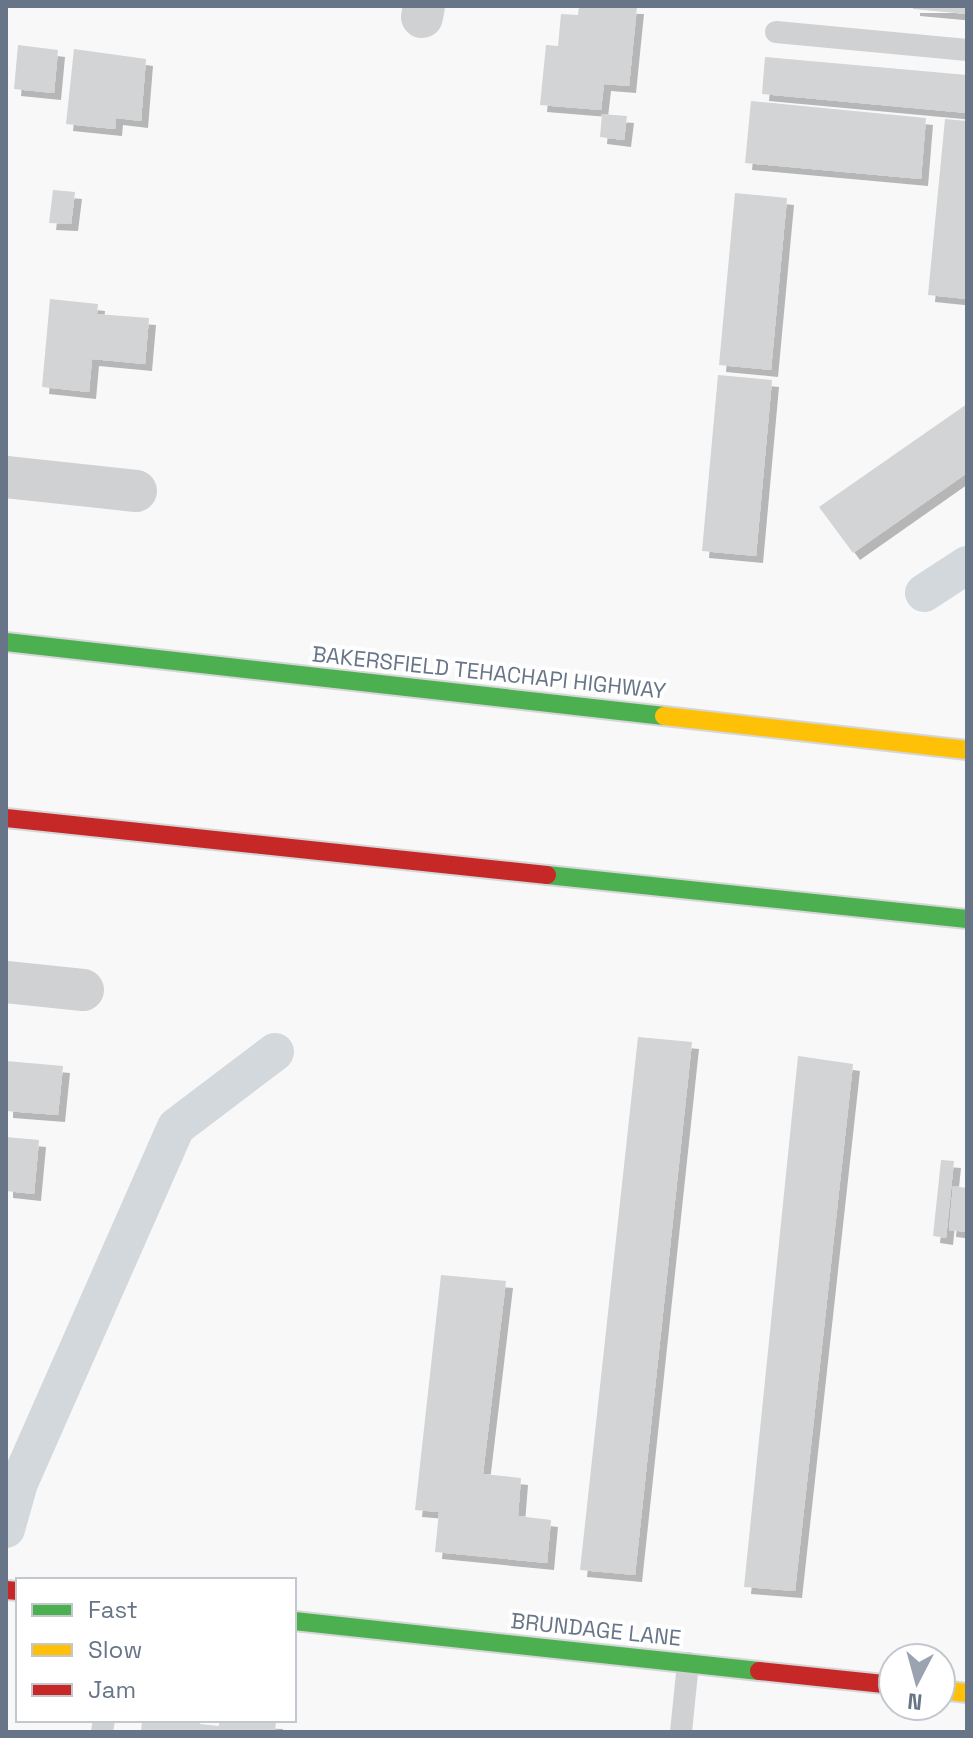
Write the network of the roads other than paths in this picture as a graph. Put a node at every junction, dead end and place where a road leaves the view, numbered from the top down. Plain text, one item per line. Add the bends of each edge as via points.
1 (776, 32) dead end
2 (967, 50) edge
3 (6, 477) edge
4 (136, 491) dead end
5 (6, 642) edge
6 (967, 750) edge
7 (6, 818) edge
8 (967, 919) edge
9 (6, 982) edge
10 (83, 990) dead end
11 (296, 1621) edge
12 (688, 1663) junction
13 (877, 1683) edge
14 (681, 1732) edge

1 - 2 lane
3 - 4 street
5 - 6 main road, BAKERSFIELD TEHACHAPI HIGHWAY
7 - 8 main road
9 - 10 street
11 - 12 main road, BRUNDAGE LANE
12 - 13 main road, BRUNDAGE LANE
12 - 14 lane

